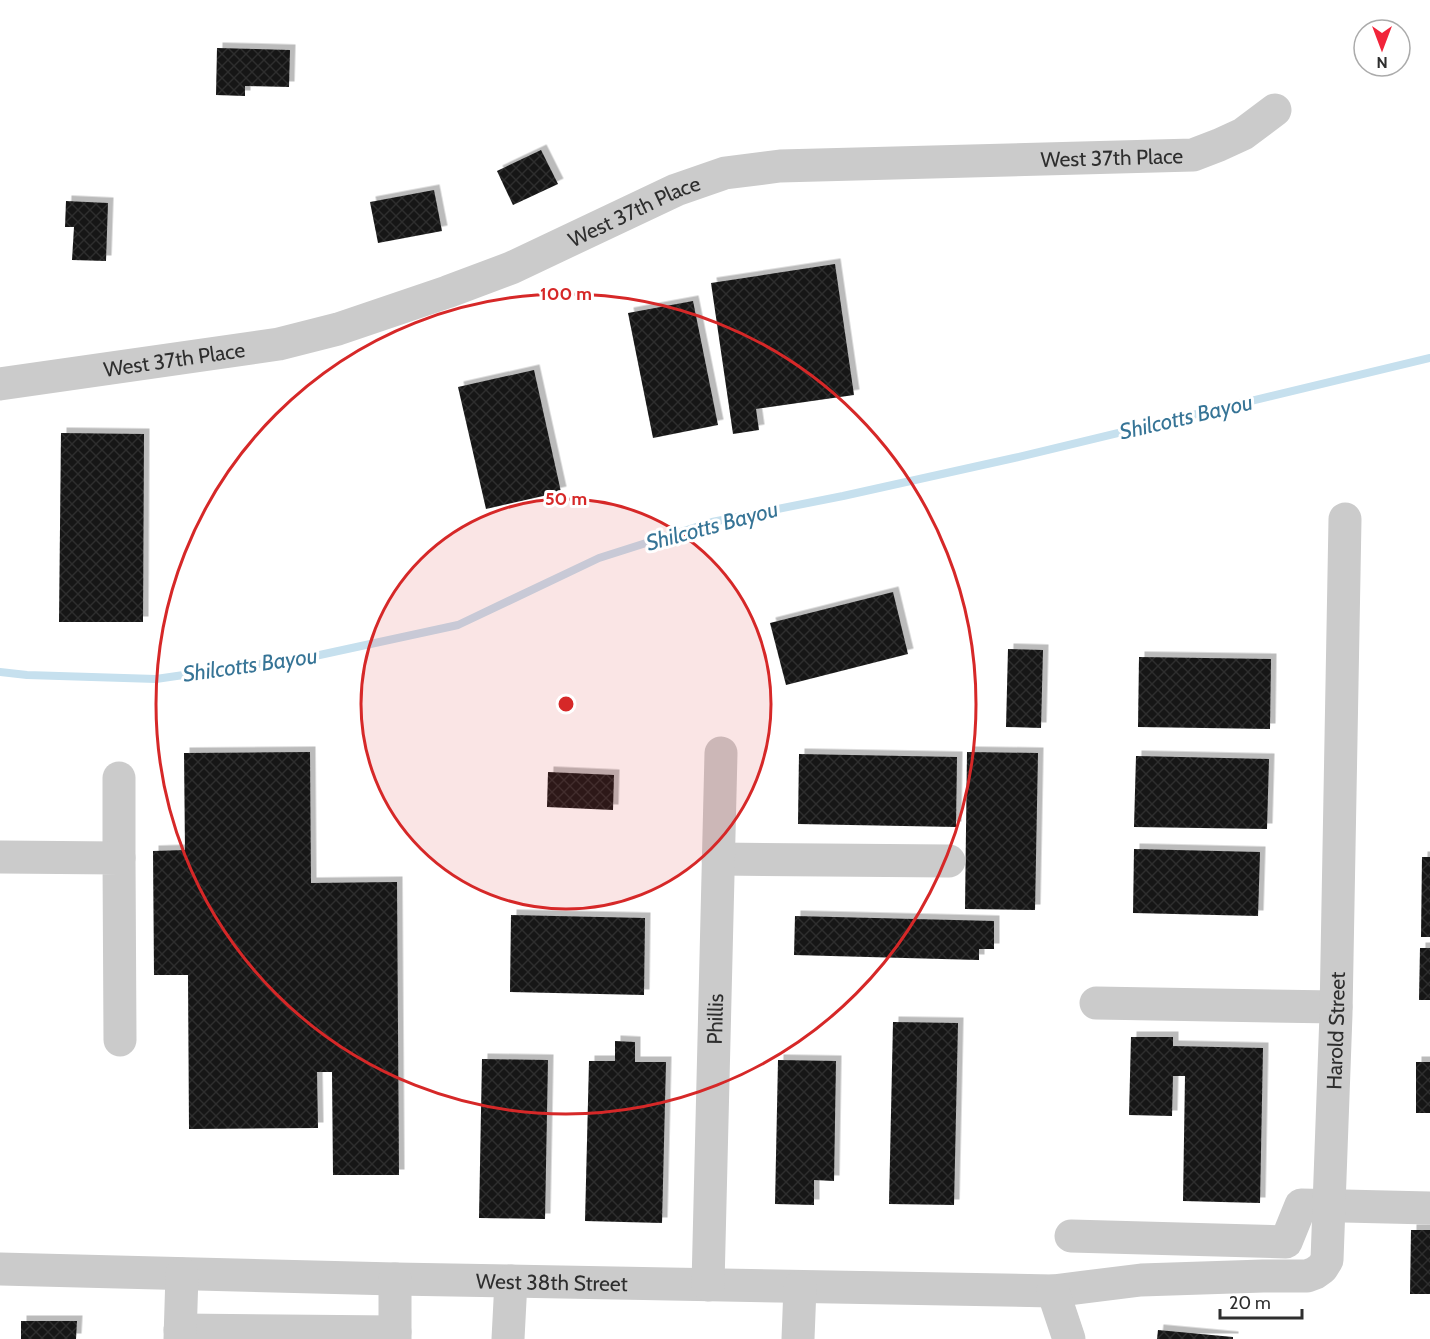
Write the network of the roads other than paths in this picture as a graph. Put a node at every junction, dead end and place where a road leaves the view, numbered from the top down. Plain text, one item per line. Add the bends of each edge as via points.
1 (1275, 110) dead end
2 (0, 384) edge
3 (1345, 519) dead end
4 (721, 753) dead end
5 (119, 777) dead end
6 (0, 857) edge
7 (119, 858) junction
8 (718, 859) junction
9 (948, 861) dead end
10 (1096, 1003) dead end
11 (1336, 1007) junction
12 (120, 1040) dead end
13 (1329, 1206) junction
14 (1430, 1208) edge
15 (1071, 1236) dead end
16 (0, 1269) edge
17 (182, 1274) junction
18 (395, 1279) junction
19 (512, 1281) junction
20 (708, 1285) junction
21 (800, 1287) junction
22 (1053, 1291) junction
23 (180, 1335) edge
24 (395, 1336) edge
25 (508, 1339) edge
26 (798, 1339) edge
27 (1069, 1339) edge

1 - 2 street, West 37th Place via 1243,134 1193,155 780,166 725,173 676,190 511,268 338,329 279,344
3 - 11 street, Harold Street
4 - 8 street, Phillis
5 - 7 street
6 - 7 street
7 - 12 street
8 - 9 street
8 - 20 street, Phillis
10 - 11 street
11 - 13 street, Harold Street
13 - 14 street
13 - 15 street via 1301,1205 1286,1242
13 - 22 street, Harold Street via 1327,1260 1308,1276 1141,1280
16 - 17 street, West 38th Street
17 - 18 street, West 38th Street
17 - 23 street
18 - 19 street, West 38th Street
18 - 24 street
19 - 20 street, West 38th Street
19 - 25 street
20 - 21 street, West 38th Street
21 - 22 street, West 38th Street
21 - 26 street
22 - 27 street
23 - 24 street

